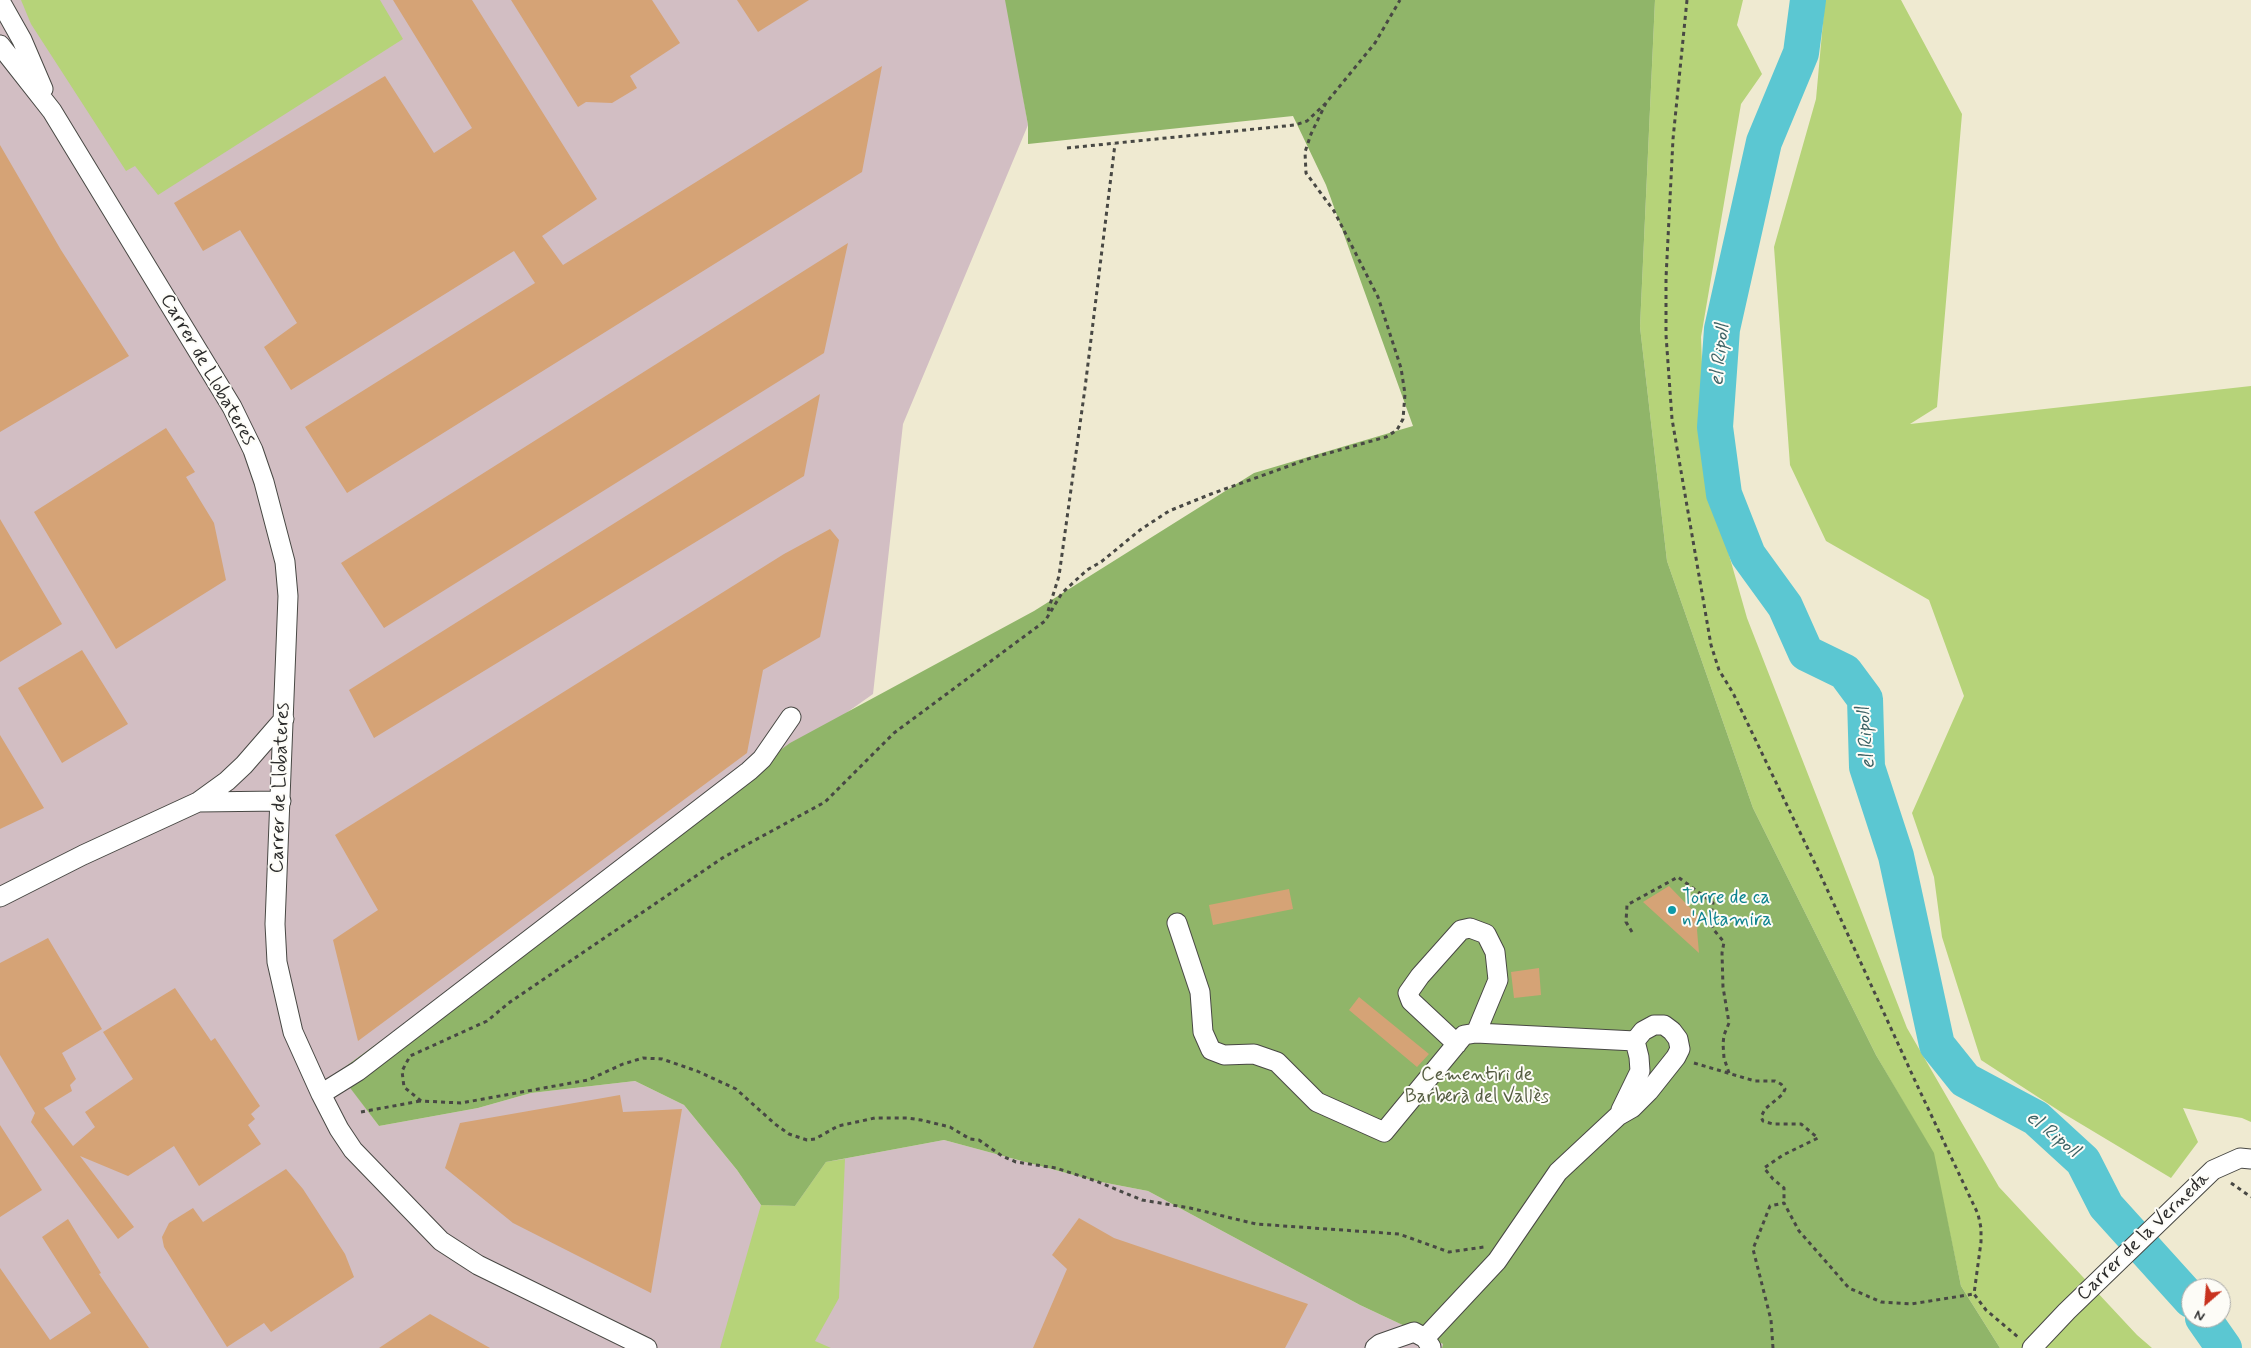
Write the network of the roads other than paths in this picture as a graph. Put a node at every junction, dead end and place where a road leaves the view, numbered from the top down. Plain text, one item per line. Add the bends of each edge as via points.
1 (0, 1) edge
2 (0, 45) edge
3 (52, 110) junction
4 (284, 718) junction
5 (791, 718) dead end
6 (281, 801) junction
7 (198, 802) junction
8 (0, 897) edge
9 (1177, 923) dead end
10 (1476, 1033) junction
11 (1635, 1041) junction
12 (1457, 1044) junction
13 (321, 1094) junction
14 (1618, 1116) junction
15 (2251, 1159) edge
16 (1394, 1343) edge
17 (1428, 1343) edge
18 (2026, 1343) edge
19 (647, 1348) edge
20 (1375, 1348) edge

1 - 3 street, Carrer de Llobateres via 22,40
2 - 3 street, Carrer de Llobateres
3 - 4 street, Carrer de Llobateres via 232,407 253,450 285,562 288,596
4 - 6 street, Carrer de Llobateres
4 - 7 street via 238,770
5 - 13 street via 762,759 749,771 358,1072
6 - 7 street
6 - 13 street, Carrer de Llobateres via 277,962 294,1032
7 - 8 street
9 - 12 street via 1200,992 1202,1032 1211,1050 1224,1055 1254,1054 1277,1062 1317,1102 1384,1132
10 - 11 street
10 - 12 street via 1464,1035
10 - 12 street via 1498,980 1495,952 1486,934 1470,928 1461,930 1408,993 1411,1001
11 - 14 street via 1640,1071
11 - 14 street via 1643,1031 1654,1025 1664,1025 1672,1030 1680,1049 1649,1090 1632,1108
13 - 19 street, Carrer de Llobateres via 353,1150 441,1241 478,1265
14 - 17 street via 1558,1172 1510,1243
15 - 18 street, Carrer de la Verneda via 2240,1158 2213,1170 2067,1311
16 - 17 street via 1414,1332
16 - 20 street

